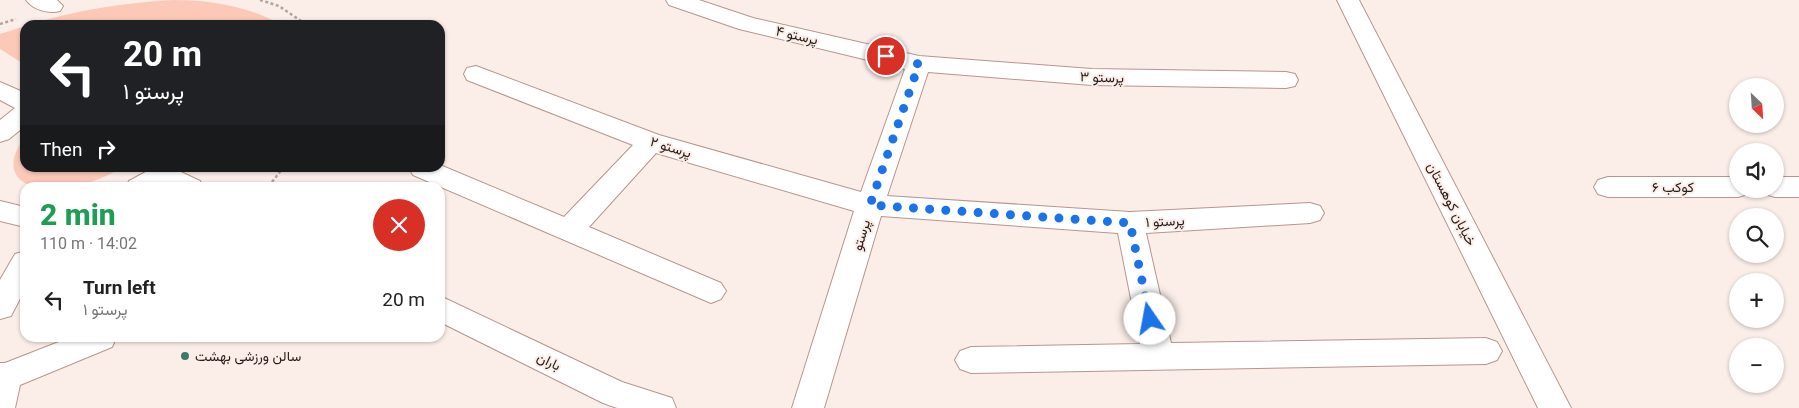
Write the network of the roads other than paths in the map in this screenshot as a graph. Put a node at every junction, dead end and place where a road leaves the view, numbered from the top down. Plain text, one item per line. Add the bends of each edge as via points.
1 (678, 0) edge
2 (1348, 0) edge
3 (919, 64) junction
4 (476, 74) dead end
5 (1286, 80) dead end
6 (0, 90) edge
7 (20, 100) edge
8 (20, 117) edge
9 (0, 132) edge
10 (651, 142) junction
11 (165, 172) edge
12 (168, 172) edge
13 (431, 172) edge
14 (149, 182) edge
15 (182, 182) edge
16 (1608, 187) dead end
17 (1729, 187) edge
18 (1784, 187) edge
19 (1799, 187) edge
20 (870, 205) junction
21 (0, 211) edge
22 (1310, 213) dead end
23 (20, 216) edge
24 (1130, 223) junction
25 (569, 230) junction
26 (20, 271) edge
27 (711, 291) dead end
28 (0, 307) edge
29 (445, 310) edge
30 (93, 342) edge
31 (1486, 351) dead end
32 (1158, 357) junction
33 (971, 360) dead end
34 (2, 386) edge
35 (660, 408) edge
36 (808, 408) edge
37 (1555, 408) edge

1 - 3 street, پرستو ۴ via 747,24
2 - 37 street, خیابان کوهستان
3 - 5 street, پرستو ۳ via 1092,77
3 - 20 street, پرستو
4 - 10 street, پرستو ۲
6 - 7 street
8 - 9 street
10 - 20 street, پرستو ۲
10 - 25 street
11 - 14 street
12 - 15 street
13 - 25 street
16 - 17 street, کوکب ۶
18 - 19 street
20 - 24 street, پرستو ۱
20 - 36 street, پرستو
21 - 23 street
22 - 24 street, پرستو ۱
24 - 32 street
25 - 27 street
26 - 28 street
29 - 35 street, باران via 614,392
30 - 34 street
31 - 32 street
32 - 33 street

